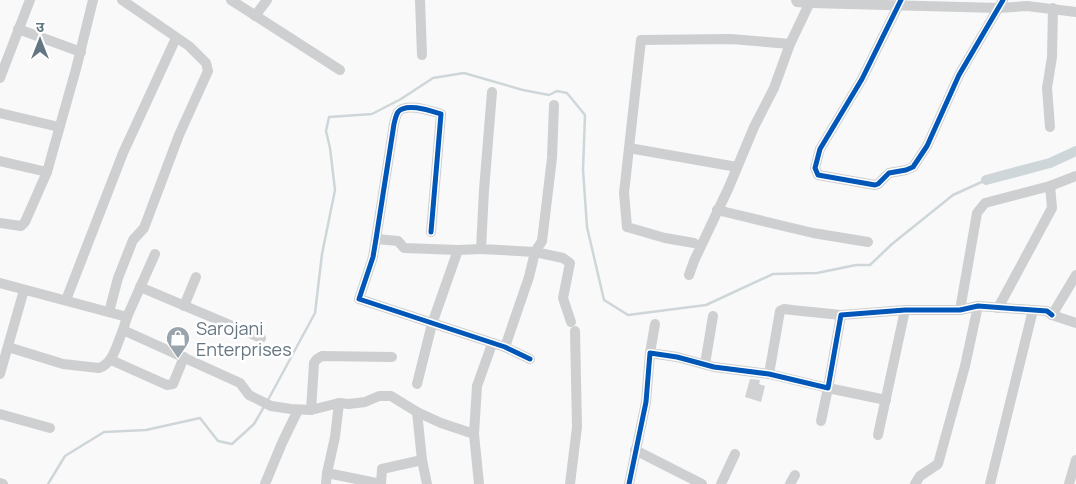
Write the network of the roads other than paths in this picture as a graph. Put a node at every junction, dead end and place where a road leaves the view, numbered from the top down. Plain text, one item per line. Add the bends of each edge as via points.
1 (30, 0) edge
2 (93, 0) edge
3 (122, 0) edge
4 (231, 0) edge
5 (267, 0) edge
6 (420, 0) edge
7 (796, 0) edge
8 (811, 1) edge
9 (900, 2) edge
10 (1001, 4) edge
11 (1053, 8) junction
12 (1076, 12) edge
13 (255, 16) junction
14 (18, 29) junction
15 (176, 38) junction
16 (790, 44) junction
17 (80, 52) junction
18 (422, 55) dead end
19 (340, 70) dead end
20 (0, 78) edge
21 (492, 92) dead end
22 (554, 105) dead end
23 (0, 113) edge
24 (59, 127) junction
25 (1050, 128) dead end
26 (629, 148) junction
27 (0, 161) edge
28 (737, 167) junction
29 (47, 172) junction
30 (1076, 176) edge
31 (1050, 186) junction
32 (717, 210) junction
33 (0, 223) edge
34 (431, 232) dead end
35 (376, 239) junction
36 (868, 242) dead end
37 (694, 243) dead end
38 (481, 249) junction
39 (458, 250) junction
40 (535, 252) junction
41 (155, 254) dead end
42 (689, 275) dead end
43 (1076, 275) edge
44 (196, 277) dead end
45 (0, 283) edge
46 (140, 287) junction
47 (24, 290) junction
48 (66, 300) junction
49 (184, 306) junction
50 (978, 306) junction
51 (998, 308) junction
52 (905, 310) junction
53 (960, 310) junction
54 (1033, 310) junction
55 (109, 312) junction
56 (841, 315) junction
57 (1052, 315) junction
58 (713, 316) dead end
59 (127, 317) junction
60 (1076, 323) edge
61 (432, 324) junction
62 (655, 324) dead end
63 (123, 330) junction
64 (261, 338) dead end
65 (492, 344) junction
66 (8, 347) junction
67 (505, 348) junction
68 (650, 353) junction
69 (392, 356) dead end
70 (184, 357) junction
71 (530, 359) dead end
72 (110, 360) junction
73 (705, 364) junction
74 (0, 374) edge
75 (769, 374) junction
76 (417, 384) dead end
77 (828, 388) junction
78 (886, 400) junction
79 (338, 403) junction
80 (298, 410) junction
81 (311, 410) junction
82 (417, 412) junction
83 (0, 414) edge
84 (821, 421) dead end
85 (50, 428) dead end
86 (474, 434) junction
87 (878, 435) dead end
88 (635, 450) junction
89 (735, 454) dead end
90 (422, 460) junction
91 (1076, 460) edge
92 (327, 473) junction
93 (265, 484) edge
94 (326, 484) edge
95 (427, 484) edge
96 (479, 484) edge
97 (570, 484) edge
98 (629, 484) edge
99 (702, 484) edge
100 (721, 484) edge
101 (915, 484) edge
102 (990, 484) edge
103 (1069, 484) edge

1 - 14 street
2 - 17 street
3 - 15 street
4 - 13 street
5 - 13 street
6 - 18 street
7 - 8 street
8 - 9 street
8 - 16 street
9 - 10 street
9 - 10 street via 862,79 820,149 815,168 818,175 875,185 889,173 912,167 927,146 960,75
10 - 11 street
11 - 12 street
11 - 25 street via 1052,57 1047,88
13 - 19 street
14 - 17 street
14 - 20 street
15 - 48 street via 123,153
15 - 55 street via 200,56 208,71 144,228 133,240
16 - 26 street via 731,39 641,40
16 - 28 street via 774,88
17 - 24 street
21 - 38 street
22 - 40 street via 552,158 542,241
23 - 24 street
24 - 29 street
26 - 28 street
26 - 37 street via 624,194 627,226
27 - 29 street
28 - 32 street
29 - 33 street via 25,222 21,226
30 - 31 street
31 - 51 street via 1052,208
31 - 53 street via 985,203 977,214
32 - 36 street via 813,233
32 - 42 street
34 - 35 street via 441,114 414,107 398,112 394,124
35 - 39 street via 398,241 404,248
35 - 61 street via 359,299
38 - 39 street
38 - 40 street
39 - 61 street
40 - 67 street
40 - 97 street via 564,258 570,263 563,298 573,327 576,428
41 - 46 street
43 - 57 street
44 - 49 street
45 - 47 street
46 - 49 street
46 - 59 street
47 - 48 street
47 - 66 street
48 - 55 street
49 - 64 street
50 - 51 street
50 - 53 street
50 - 101 street via 938,464 920,476
51 - 54 street
52 - 53 street
52 - 56 street
52 - 78 street
54 - 57 street via 1047,311
54 - 102 street
55 - 59 street
56 - 75 street via 780,311
56 - 77 street
57 - 60 street
58 - 73 street
59 - 63 street
61 - 65 street
61 - 76 street
62 - 68 street
63 - 70 street
63 - 72 street
65 - 67 street
65 - 86 street via 477,386
66 - 72 street via 62,364 99,368
66 - 74 street
67 - 71 street
68 - 73 street
68 - 88 street via 646,402
69 - 81 street via 322,356 317,359 314,363
70 - 72 street via 173,384 167,385
70 - 80 street via 240,383 250,395 271,406
73 - 75 street
75 - 77 street
77 - 78 street
77 - 84 street
78 - 87 street
79 - 81 street
79 - 82 street via 365,402 379,396 391,396
79 - 92 street
80 - 81 street
80 - 93 street
82 - 86 street via 441,424
82 - 90 street
83 - 85 street
86 - 96 street
88 - 98 street
88 - 99 street
89 - 100 street
90 - 92 street via 382,469 382,484
90 - 95 street
91 - 103 street
92 - 94 street

